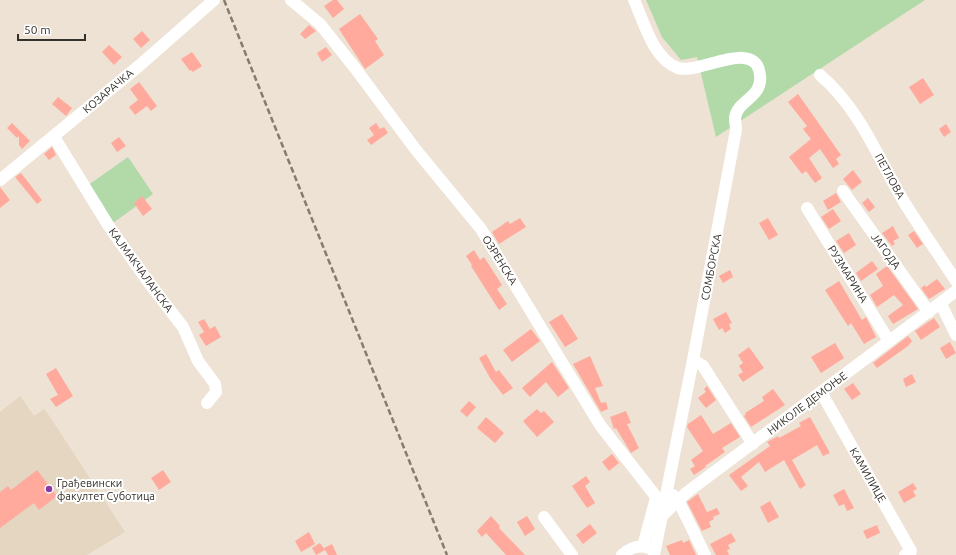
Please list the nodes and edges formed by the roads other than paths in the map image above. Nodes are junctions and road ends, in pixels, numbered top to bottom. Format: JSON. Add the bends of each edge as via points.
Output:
{"nodes":[{"id":1,"x":214,"y":0,"type":"edge"},
{"id":2,"x":291,"y":0,"type":"edge"},
{"id":3,"x":634,"y":0,"type":"edge"},
{"id":4,"x":820,"y":75,"type":"dead end"},
{"id":5,"x":54,"y":136,"type":"junction"},
{"id":6,"x":0,"y":180,"type":"edge"},
{"id":7,"x":843,"y":191,"type":"dead end"},
{"id":8,"x":807,"y":208,"type":"dead end"},
{"id":9,"x":956,"y":281,"type":"edge"},
{"id":10,"x":956,"y":291,"type":"edge"},
{"id":11,"x":941,"y":304,"type":"junction"},
{"id":12,"x":929,"y":312,"type":"junction"},
{"id":13,"x":956,"y":335,"type":"edge"},
{"id":14,"x":889,"y":341,"type":"junction"},
{"id":15,"x":693,"y":360,"type":"junction"},
{"id":16,"x":821,"y":392,"type":"junction"},
{"id":17,"x":207,"y":403,"type":"dead end"},
{"id":18,"x":753,"y":444,"type":"junction"},
{"id":19,"x":667,"y":489,"type":"junction"},
{"id":20,"x":678,"y":500,"type":"junction"},
{"id":21,"x":661,"y":516,"type":"junction"},
{"id":22,"x":544,"y":517,"type":"dead end"},
{"id":23,"x":643,"y":546,"type":"junction"},
{"id":24,"x":655,"y":552,"type":"edge"},
{"id":25,"x":572,"y":555,"type":"edge"},
{"id":26,"x":622,"y":555,"type":"edge"},
{"id":27,"x":705,"y":555,"type":"edge"},
{"id":28,"x":906,"y":555,"type":"edge"}],
"edges":[{"from":1,"to":5,"type":"street","name":"КОЗАРАЧКА"},
{"from":2,"to":23,"type":"street","name":"ОЗРЕНСКА","via":[[320,24],[416,150],[481,229],[600,424],[654,494],[656,498]]},
{"from":3,"to":15,"type":"street","name":"СОМБОРСКА","via":[[654,45],[662,56],[680,69],[746,58],[758,67],[760,77],[756,92],[741,106],[735,118],[736,130]]},
{"from":4,"to":9,"type":"street","name":"ПЕТЛОВА","via":[[837,90],[862,125],[904,202]]},
{"from":5,"to":6,"type":"street","name":"КОЗАРАЧКА"},
{"from":5,"to":17,"type":"street","name":"КАЈМАКЧАЛАНСКА","via":[[110,228],[183,327],[198,361],[215,384],[216,392]]},
{"from":7,"to":12,"type":"street","name":"ЈАГОДА"},
{"from":8,"to":14,"type":"street","name":"РУЗМАРИНА"},
{"from":10,"to":11,"type":"street","name":"НИКОЛЕ ДЕМОЊЕ"},
{"from":11,"to":12,"type":"street","name":"НИКОЛЕ ДЕМОЊЕ"},
{"from":11,"to":13,"type":"street"},
{"from":12,"to":14,"type":"street","name":"НИКОЛЕ ДЕМОЊЕ"},
{"from":14,"to":16,"type":"street","name":"НИКОЛЕ ДЕМОЊЕ"},
{"from":15,"to":18,"type":"street","via":[[703,366]]},
{"from":15,"to":19,"type":"street","name":"СОМБОРСКА"},
{"from":16,"to":18,"type":"street","name":"НИКОЛЕ ДЕМОЊЕ"},
{"from":16,"to":28,"type":"street","name":"КАМИЛИЦЕ","via":[[911,551]]},
{"from":18,"to":20,"type":"street","name":"НИКОЛЕ ДЕМОЊЕ"},
{"from":19,"to":20,"type":"street"},
{"from":19,"to":21,"type":"street","name":"СОМБОРСКА"},
{"from":20,"to":21,"type":"street","name":"НИКОЛЕ ДЕМОЊЕ"},
{"from":20,"to":27,"type":"street"},
{"from":21,"to":24,"type":"street","name":"СОМБОРСКА"},
{"from":22,"to":25,"type":"street"},
{"from":23,"to":24,"type":"street"},
{"from":23,"to":26,"type":"street","via":[[630,548]]}]}
